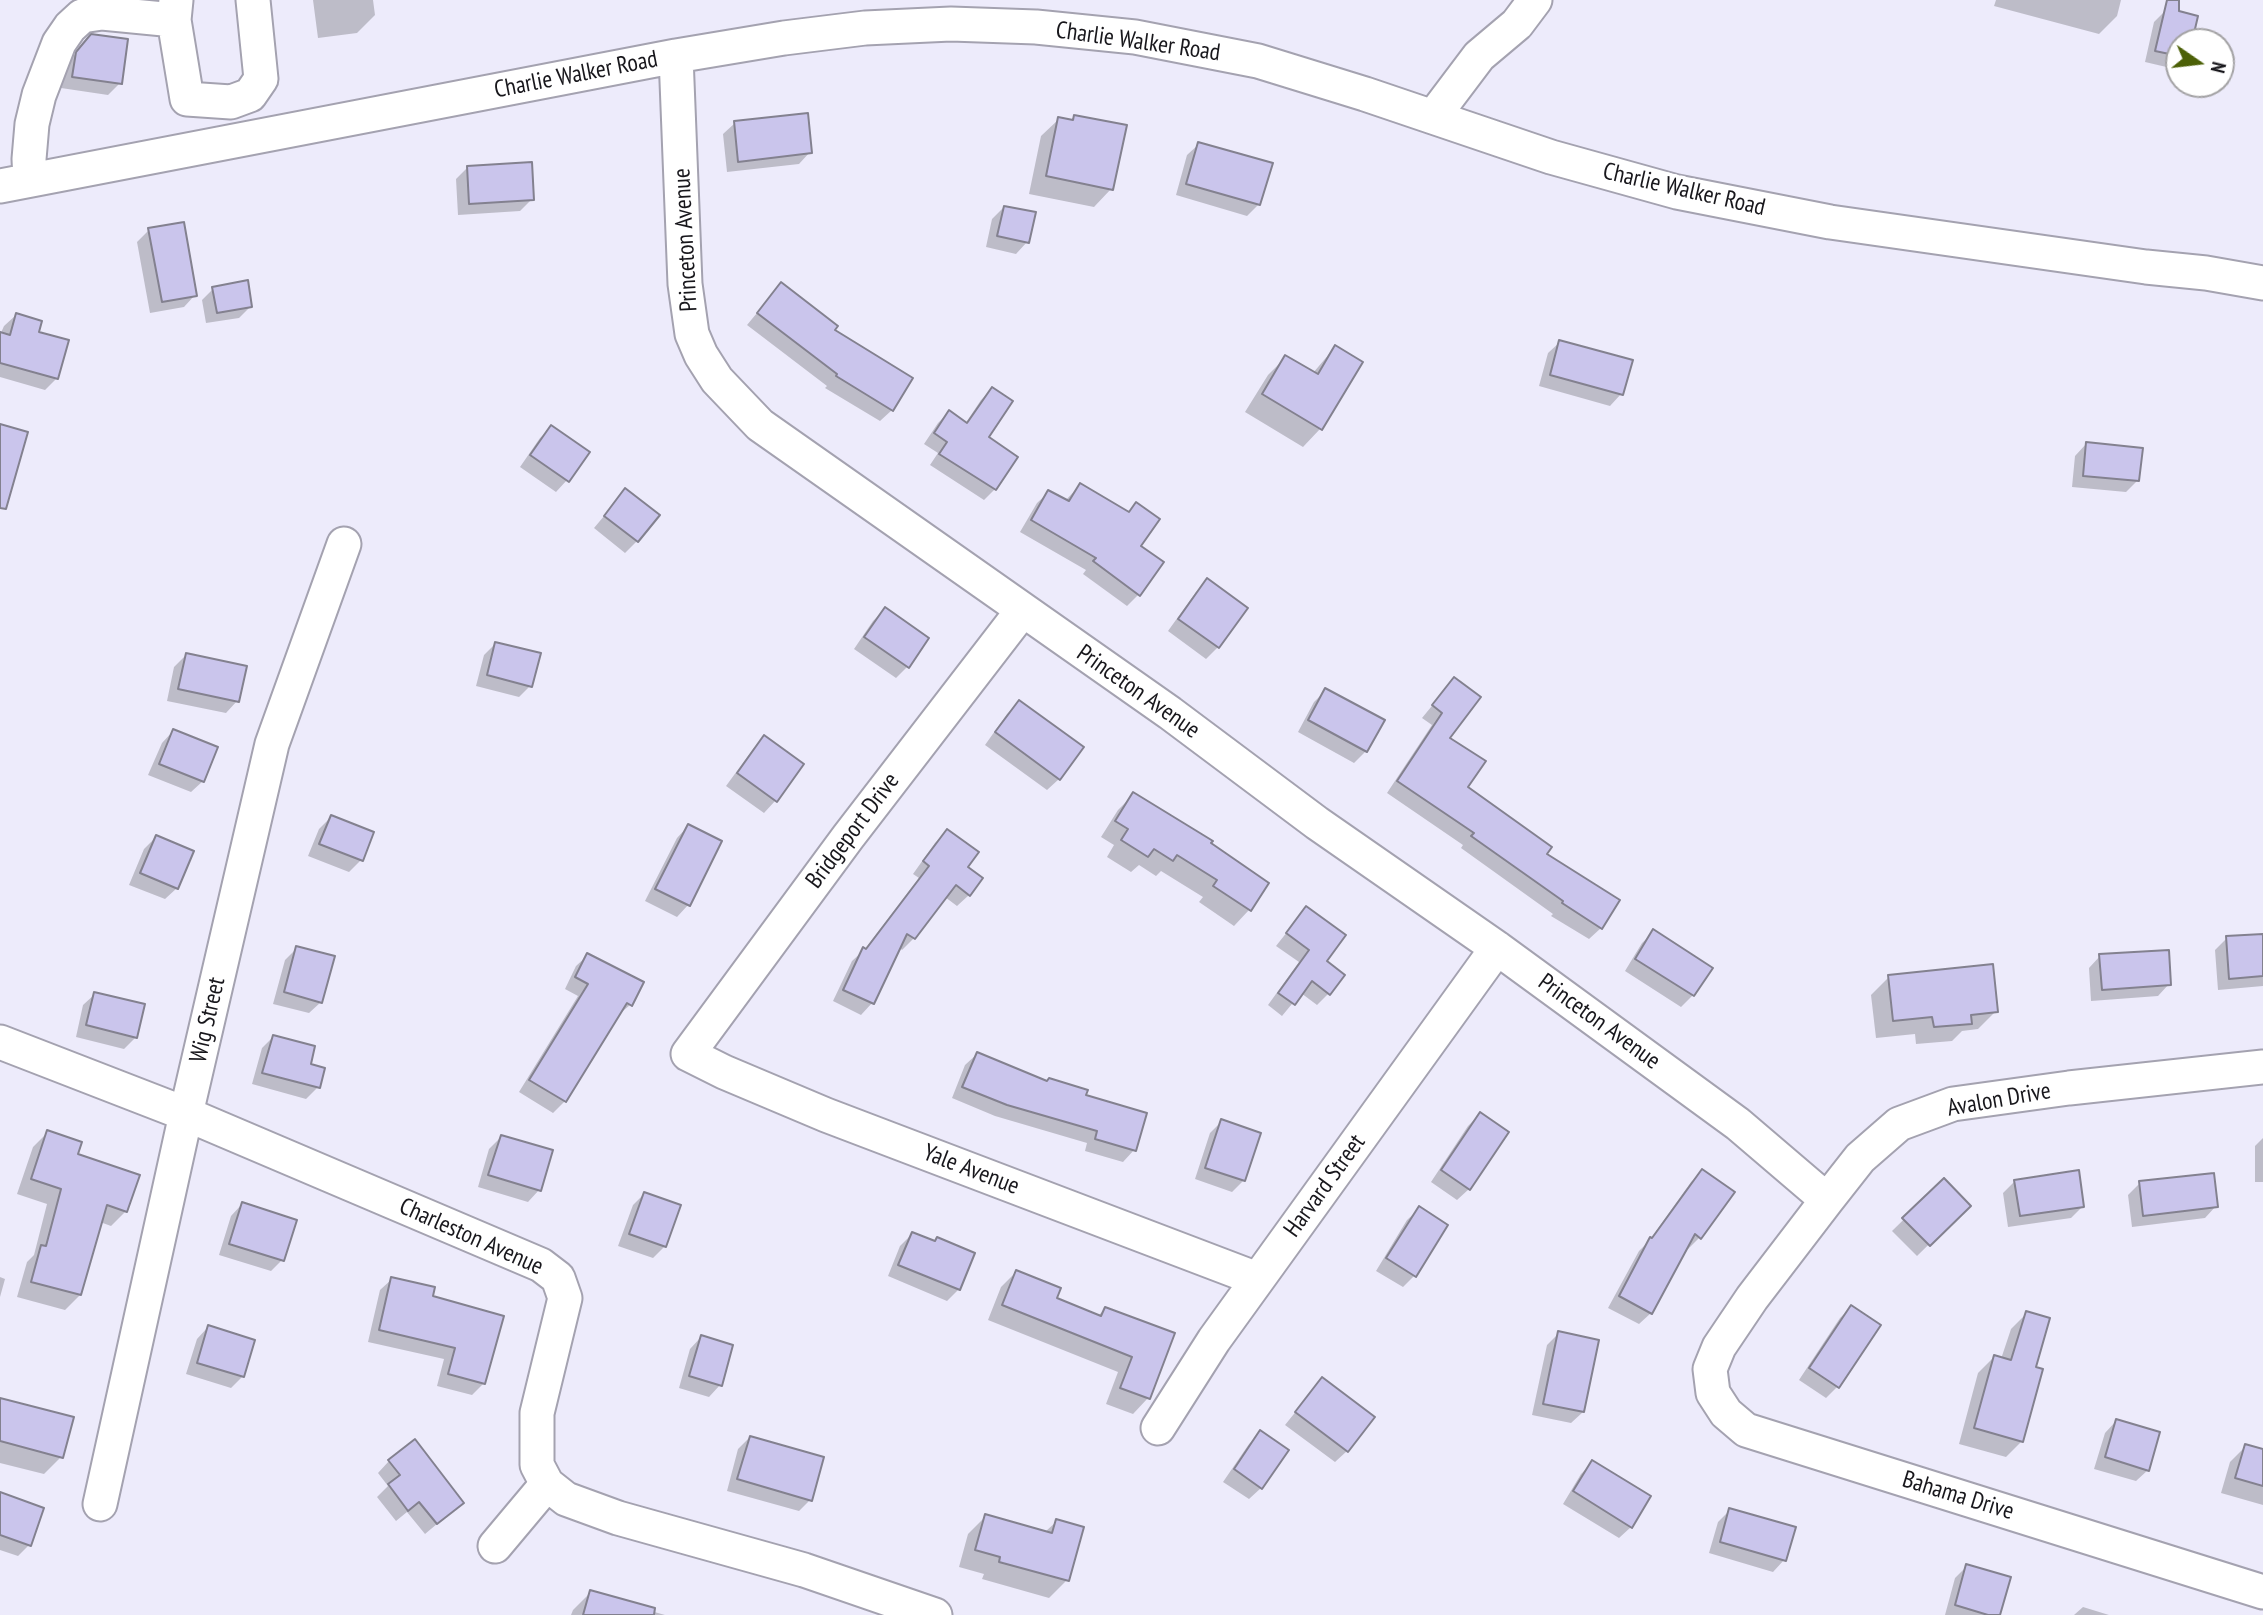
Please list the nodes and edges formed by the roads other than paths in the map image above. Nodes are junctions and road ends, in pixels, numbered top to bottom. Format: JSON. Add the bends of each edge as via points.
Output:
{"nodes":[{"id":1,"x":253,"y":0,"type":"edge"},
{"id":2,"x":1535,"y":0,"type":"edge"},
{"id":3,"x":175,"y":10,"type":"edge"},
{"id":4,"x":676,"y":56,"type":"junction"},
{"id":5,"x":231,"y":102,"type":"junction"},
{"id":6,"x":1433,"y":117,"type":"junction"},
{"id":7,"x":236,"y":140,"type":"junction"},
{"id":8,"x":15,"y":183,"type":"edge"},
{"id":9,"x":2263,"y":283,"type":"edge"},
{"id":10,"x":344,"y":544,"type":"dead end"},
{"id":11,"x":1022,"y":611,"type":"junction"},
{"id":12,"x":1497,"y":948,"type":"junction"},
{"id":13,"x":0,"y":1042,"type":"edge"},
{"id":14,"x":688,"y":1054,"type":"joint"},
{"id":15,"x":2263,"y":1067,"type":"edge"},
{"id":16,"x":186,"y":1114,"type":"junction"},
{"id":17,"x":1827,"y":1200,"type":"junction"},
{"id":18,"x":1257,"y":1279,"type":"junction"},
{"id":19,"x":1719,"y":1347,"type":"joint"},
{"id":20,"x":1158,"y":1429,"type":"dead end"},
{"id":21,"x":547,"y":1484,"type":"junction"},
{"id":22,"x":100,"y":1504,"type":"dead end"},
{"id":23,"x":495,"y":1546,"type":"dead end"},
{"id":24,"x":2263,"y":1592,"type":"edge"},
{"id":25,"x":934,"y":1615,"type":"edge"}],
"edges":[{"from":1,"to":5,"type":"street","via":[[261,79],[250,94]]},
{"from":2,"to":6,"type":"street","via":[[1517,24],[1479,56]]},
{"from":3,"to":5,"type":"street","via":[[187,99]]},
{"from":3,"to":8,"type":"street","via":[[82,16],[70,27],[39,94],[29,159]]},
{"from":4,"to":6,"type":"street","name":"Charlie Walker Road","via":[[865,28],[1036,27],[1135,37],[1258,61]]},
{"from":4,"to":7,"type":"street","name":"Charlie Walker Road"},
{"from":4,"to":11,"type":"street","name":"Princeton Avenue","via":[[685,284],[692,334],[701,355],[717,380],[760,425]]},
{"from":5,"to":7,"type":"street"},
{"from":6,"to":9,"type":"street","name":"Charlie Walker Road","via":[[1551,157],[1689,195],[1830,222]]},
{"from":7,"to":8,"type":"street","name":"Charlie Walker Road"},
{"from":10,"to":16,"type":"street","name":"Wig Street","via":[[272,744]]},
{"from":11,"to":12,"type":"street","name":"Princeton Avenue"},
{"from":11,"to":14,"type":"street","name":"Bridgeport Drive"},
{"from":12,"to":17,"type":"street","name":"Princeton Avenue","via":[[1738,1124]]},
{"from":12,"to":18,"type":"street","name":"Harvard Street"},
{"from":13,"to":16,"type":"street","name":"Charleston Avenue"},
{"from":14,"to":18,"type":"street","name":"Yale Avenue","via":[[826,1115]]},
{"from":15,"to":17,"type":"street","name":"Avalon Drive","via":[[1953,1104],[1899,1124],[1860,1158]]},
{"from":16,"to":21,"type":"street","name":"Charleston Avenue","via":[[541,1265],[558,1278],[565,1298],[537,1413],[537,1465]]},
{"from":16,"to":22,"type":"street","name":"Wig Street"},
{"from":17,"to":19,"type":"street","name":"Avalon Drive"},
{"from":18,"to":20,"type":"street","name":"Harvard Street"},
{"from":19,"to":24,"type":"street","name":"Bahama Drive","via":[[1710,1369],[1713,1394],[1746,1430]]},
{"from":21,"to":23,"type":"street"},
{"from":21,"to":25,"type":"street","via":[[566,1499],[618,1518],[804,1570]]}]}
